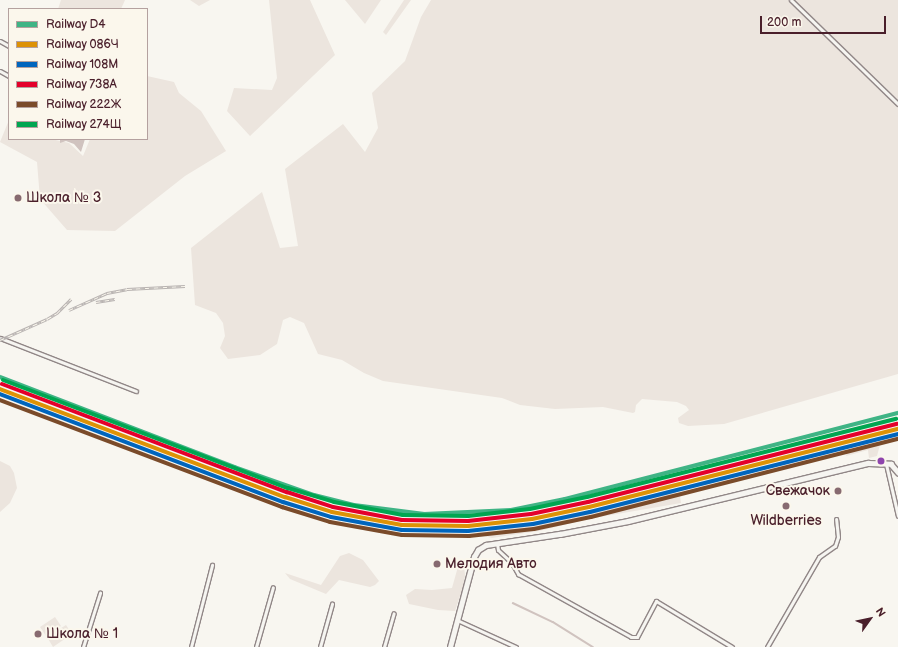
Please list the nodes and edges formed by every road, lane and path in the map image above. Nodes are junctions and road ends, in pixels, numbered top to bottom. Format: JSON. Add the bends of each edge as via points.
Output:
{"nodes":[{"id":1,"x":792,"y":0,"type":"edge"},
{"id":2,"x":898,"y":104,"type":"edge"},
{"id":3,"x":0,"y":338,"type":"edge"},
{"id":4,"x":136,"y":392,"type":"dead end"},
{"id":5,"x":886,"y":464,"type":"junction"},
{"id":6,"x":898,"y":472,"type":"edge"},
{"id":7,"x":898,"y":516,"type":"edge"},
{"id":8,"x":836,"y":519,"type":"dead end"},
{"id":9,"x":497,"y":543,"type":"junction"},
{"id":10,"x":212,"y":565,"type":"dead end"},
{"id":11,"x":273,"y":587,"type":"dead end"},
{"id":12,"x":100,"y":592,"type":"dead end"},
{"id":13,"x":332,"y":604,"type":"dead end"},
{"id":14,"x":394,"y":613,"type":"dead end"},
{"id":15,"x":457,"y":620,"type":"junction"},
{"id":16,"x":83,"y":647,"type":"edge"},
{"id":17,"x":191,"y":647,"type":"edge"},
{"id":18,"x":256,"y":647,"type":"edge"},
{"id":19,"x":320,"y":647,"type":"edge"},
{"id":20,"x":384,"y":647,"type":"edge"},
{"id":21,"x":450,"y":647,"type":"edge"},
{"id":22,"x":516,"y":647,"type":"edge"},
{"id":23,"x":732,"y":647,"type":"edge"},
{"id":24,"x":767,"y":647,"type":"edge"}],
"edges":[{"from":1,"to":2,"type":"street"},
{"from":3,"to":4,"type":"street"},
{"from":5,"to":6,"type":"main road","via":[[891,464]]},
{"from":5,"to":7,"type":"street"},
{"from":5,"to":9,"type":"main road","via":[[868,463],[635,519]]},
{"from":8,"to":24,"type":"street","via":[[838,537],[835,546],[819,557]]},
{"from":9,"to":15,"type":"main road","via":[[486,545],[476,553]]},
{"from":9,"to":23,"type":"street","via":[[498,550],[512,563],[518,574],[631,637],[637,637],[656,602]]},
{"from":10,"to":17,"type":"street"},
{"from":11,"to":18,"type":"street"},
{"from":12,"to":16,"type":"street"},
{"from":13,"to":19,"type":"street"},
{"from":14,"to":20,"type":"street"},
{"from":15,"to":21,"type":"main road"},
{"from":15,"to":22,"type":"street"}]}
